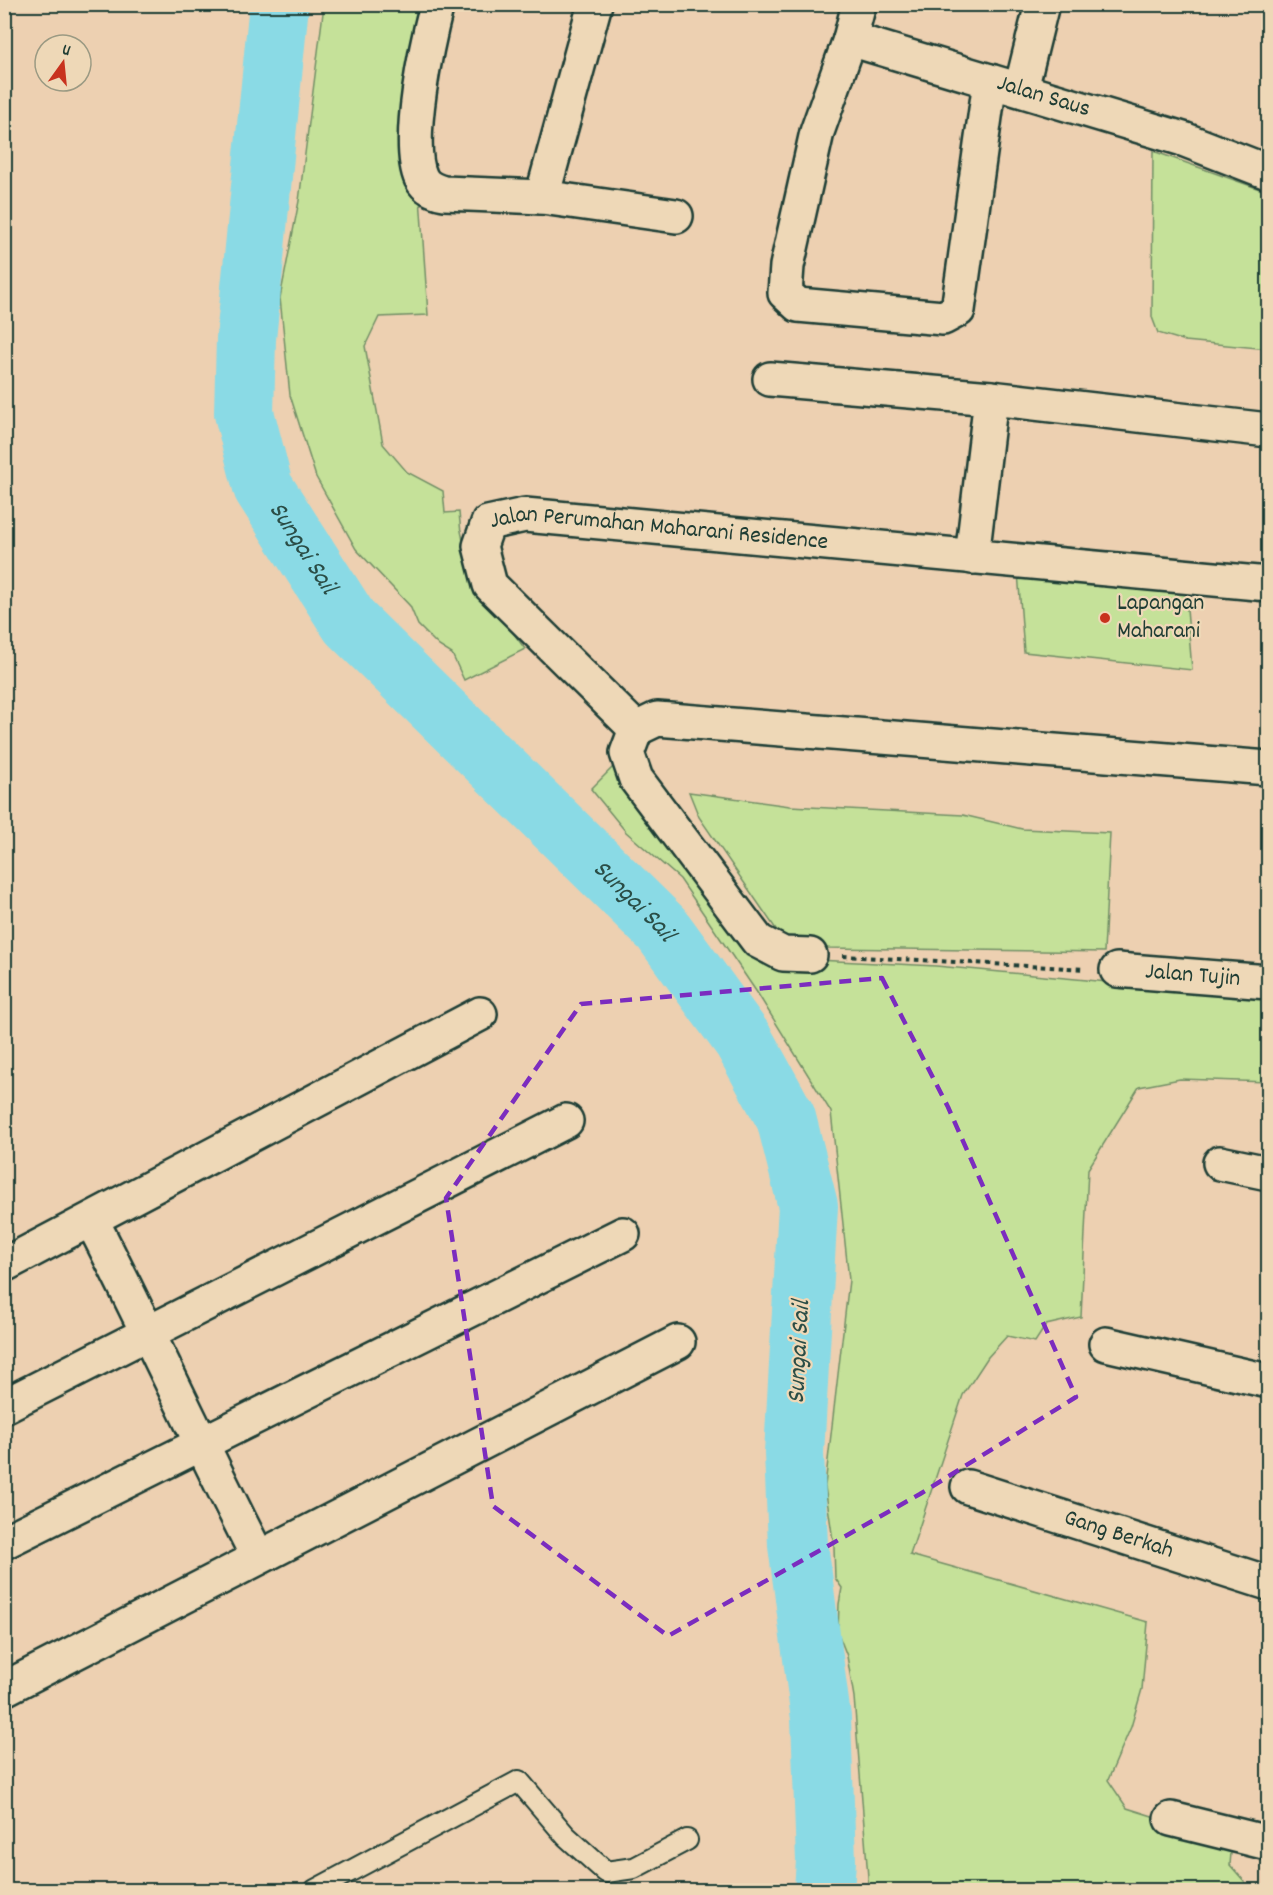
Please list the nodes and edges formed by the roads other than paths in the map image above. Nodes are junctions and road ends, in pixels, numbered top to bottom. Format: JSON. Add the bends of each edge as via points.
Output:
{"nodes":[{"id":1,"x":437,"y":4,"type":"edge"},
{"id":2,"x":594,"y":4,"type":"edge"},
{"id":3,"x":859,"y":4,"type":"edge"},
{"id":4,"x":1042,"y":4,"type":"edge"},
{"id":5,"x":850,"y":39,"type":"junction"},
{"id":6,"x":1006,"y":85,"type":"junction"},
{"id":7,"x":1269,"y":172,"type":"edge"},
{"id":8,"x":542,"y":197,"type":"junction"},
{"id":9,"x":676,"y":216,"type":"dead end"},
{"id":10,"x":770,"y":379,"type":"dead end"},
{"id":11,"x":991,"y":398,"type":"junction"},
{"id":12,"x":1269,"y":430,"type":"edge"},
{"id":13,"x":972,"y":557,"type":"junction"},
{"id":14,"x":1269,"y":584,"type":"edge"},
{"id":15,"x":636,"y":729,"type":"junction"},
{"id":16,"x":1269,"y":768,"type":"edge"},
{"id":17,"x":810,"y":955,"type":"road end"},
{"id":18,"x":1117,"y":970,"type":"road end"},
{"id":19,"x":1269,"y":982,"type":"edge"},
{"id":20,"x":480,"y":1014,"type":"dead end"},
{"id":21,"x":566,"y":1121,"type":"dead end"},
{"id":22,"x":1220,"y":1163,"type":"dead end"},
{"id":23,"x":1269,"y":1173,"type":"edge"},
{"id":24,"x":92,"y":1221,"type":"junction"},
{"id":25,"x":623,"y":1234,"type":"dead end"},
{"id":26,"x":4,"y":1265,"type":"edge"},
{"id":27,"x":149,"y":1332,"type":"junction"},
{"id":28,"x":678,"y":1342,"type":"dead end"},
{"id":29,"x":1106,"y":1344,"type":"dead end"},
{"id":30,"x":1269,"y":1381,"type":"edge"},
{"id":31,"x":4,"y":1406,"type":"edge"},
{"id":32,"x":201,"y":1446,"type":"junction"},
{"id":33,"x":968,"y":1487,"type":"dead end"},
{"id":34,"x":4,"y":1542,"type":"edge"},
{"id":35,"x":258,"y":1557,"type":"junction"},
{"id":36,"x":1269,"y":1583,"type":"edge"},
{"id":37,"x":4,"y":1689,"type":"edge"},
{"id":38,"x":1171,"y":1819,"type":"dead end"},
{"id":39,"x":687,"y":1840,"type":"dead end"},
{"id":40,"x":1269,"y":1844,"type":"edge"},
{"id":41,"x":315,"y":1890,"type":"edge"}],
"edges":[{"from":1,"to":8,"type":"street","via":[[417,114],[417,156],[422,180],[433,190],[444,193]]},
{"from":2,"to":8,"type":"street"},
{"from":3,"to":5,"type":"street"},
{"from":4,"to":6,"type":"street"},
{"from":5,"to":6,"type":"street","name":"Jalan Saus"},
{"from":5,"to":6,"type":"street","via":[[817,132],[787,266],[785,293],[798,305],[944,318],[958,310]]},
{"from":6,"to":7,"type":"street","name":"Jalan Saus","via":[[1183,139]]},
{"from":8,"to":9,"type":"street"},
{"from":10,"to":11,"type":"street"},
{"from":11,"to":12,"type":"street"},
{"from":11,"to":13,"type":"street"},
{"from":13,"to":14,"type":"street","name":"Jalan Perumahan Maharani Residence"},
{"from":13,"to":15,"type":"street","name":"Jalan Perumahan Maharani Residence","via":[[525,515],[488,523],[480,546],[490,585]]},
{"from":15,"to":16,"type":"street","via":[[657,719]]},
{"from":15,"to":17,"type":"street","via":[[627,753],[636,778],[758,941],[783,954]]},
{"from":18,"to":19,"type":"street","name":"Jalan Tujin"},
{"from":20,"to":24,"type":"street"},
{"from":21,"to":27,"type":"street"},
{"from":22,"to":23,"type":"street"},
{"from":24,"to":26,"type":"street"},
{"from":24,"to":27,"type":"street"},
{"from":25,"to":32,"type":"street"},
{"from":27,"to":31,"type":"street"},
{"from":27,"to":32,"type":"street"},
{"from":28,"to":35,"type":"street"},
{"from":29,"to":30,"type":"street"},
{"from":32,"to":34,"type":"street"},
{"from":32,"to":35,"type":"street"},
{"from":33,"to":36,"type":"street","name":"Gang Berkah"},
{"from":35,"to":37,"type":"street"},
{"from":38,"to":40,"type":"street"},
{"from":39,"to":41,"type":"lane","via":[[634,1868],[606,1872],[566,1836],[519,1781]]}]}
